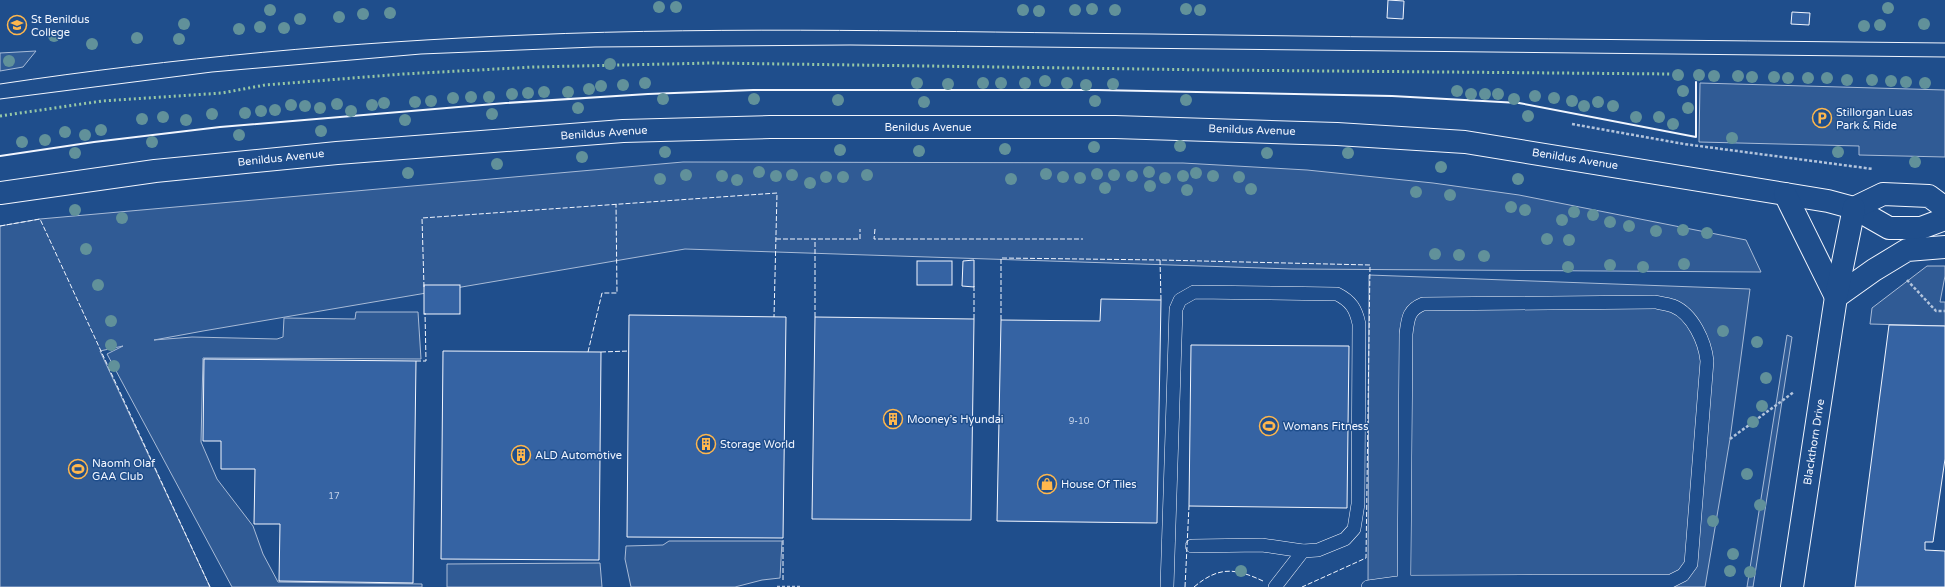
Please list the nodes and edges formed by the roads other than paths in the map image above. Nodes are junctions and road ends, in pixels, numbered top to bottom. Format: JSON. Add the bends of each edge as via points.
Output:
{"nodes":[{"id":1,"x":0,"y":193,"type":"edge"},
{"id":2,"x":1785,"y":194,"type":"junction"},
{"id":3,"x":1854,"y":208,"type":"junction"},
{"id":4,"x":1945,"y":208,"type":"edge"},
{"id":5,"x":1945,"y":219,"type":"edge"},
{"id":6,"x":1945,"y":246,"type":"edge"},
{"id":7,"x":1836,"y":297,"type":"junction"},
{"id":8,"x":1192,"y":546,"type":"dead end"},
{"id":9,"x":1303,"y":551,"type":"junction"},
{"id":10,"x":1404,"y":582,"type":"junction"},
{"id":11,"x":1167,"y":587,"type":"edge"},
{"id":12,"x":1275,"y":587,"type":"edge"},
{"id":13,"x":1368,"y":587,"type":"edge"},
{"id":14,"x":1792,"y":587,"type":"edge"}],
"edges":[{"from":1,"to":2,"type":"street","name":"Benildus Avenue","via":[[155,171],[337,152],[623,131],[748,127],[1115,127],[1300,132],[1465,142]]},
{"from":2,"to":3,"type":"street","name":"Benildus Avenue"},
{"from":2,"to":7,"type":"street"},
{"from":3,"to":4,"type":"street","via":[[1883,194],[1929,196]]},
{"from":3,"to":5,"type":"street","via":[[1889,228],[1921,228]]},
{"from":3,"to":7,"type":"street","name":"Blackthorn Drive"},
{"from":6,"to":7,"type":"street","via":[[1907,250]]},
{"from":7,"to":14,"type":"street","name":"Blackthorn Drive"},
{"from":8,"to":9,"type":"lane","via":[[1262,545]]},
{"from":9,"to":11,"type":"lane","via":[[1318,550],[1344,539],[1354,529],[1358,504],[1359,324],[1356,310],[1346,299],[1336,294],[1194,292],[1185,296],[1176,308]]},
{"from":9,"to":12,"type":"lane"},
{"from":10,"to":10,"type":"lane","via":[[1406,334],[1408,316],[1415,307],[1423,304],[1654,302],[1674,306],[1688,316],[1706,349],[1708,361],[1691,564],[1683,575],[1671,581]]},
{"from":10,"to":13,"type":"lane"}]}
